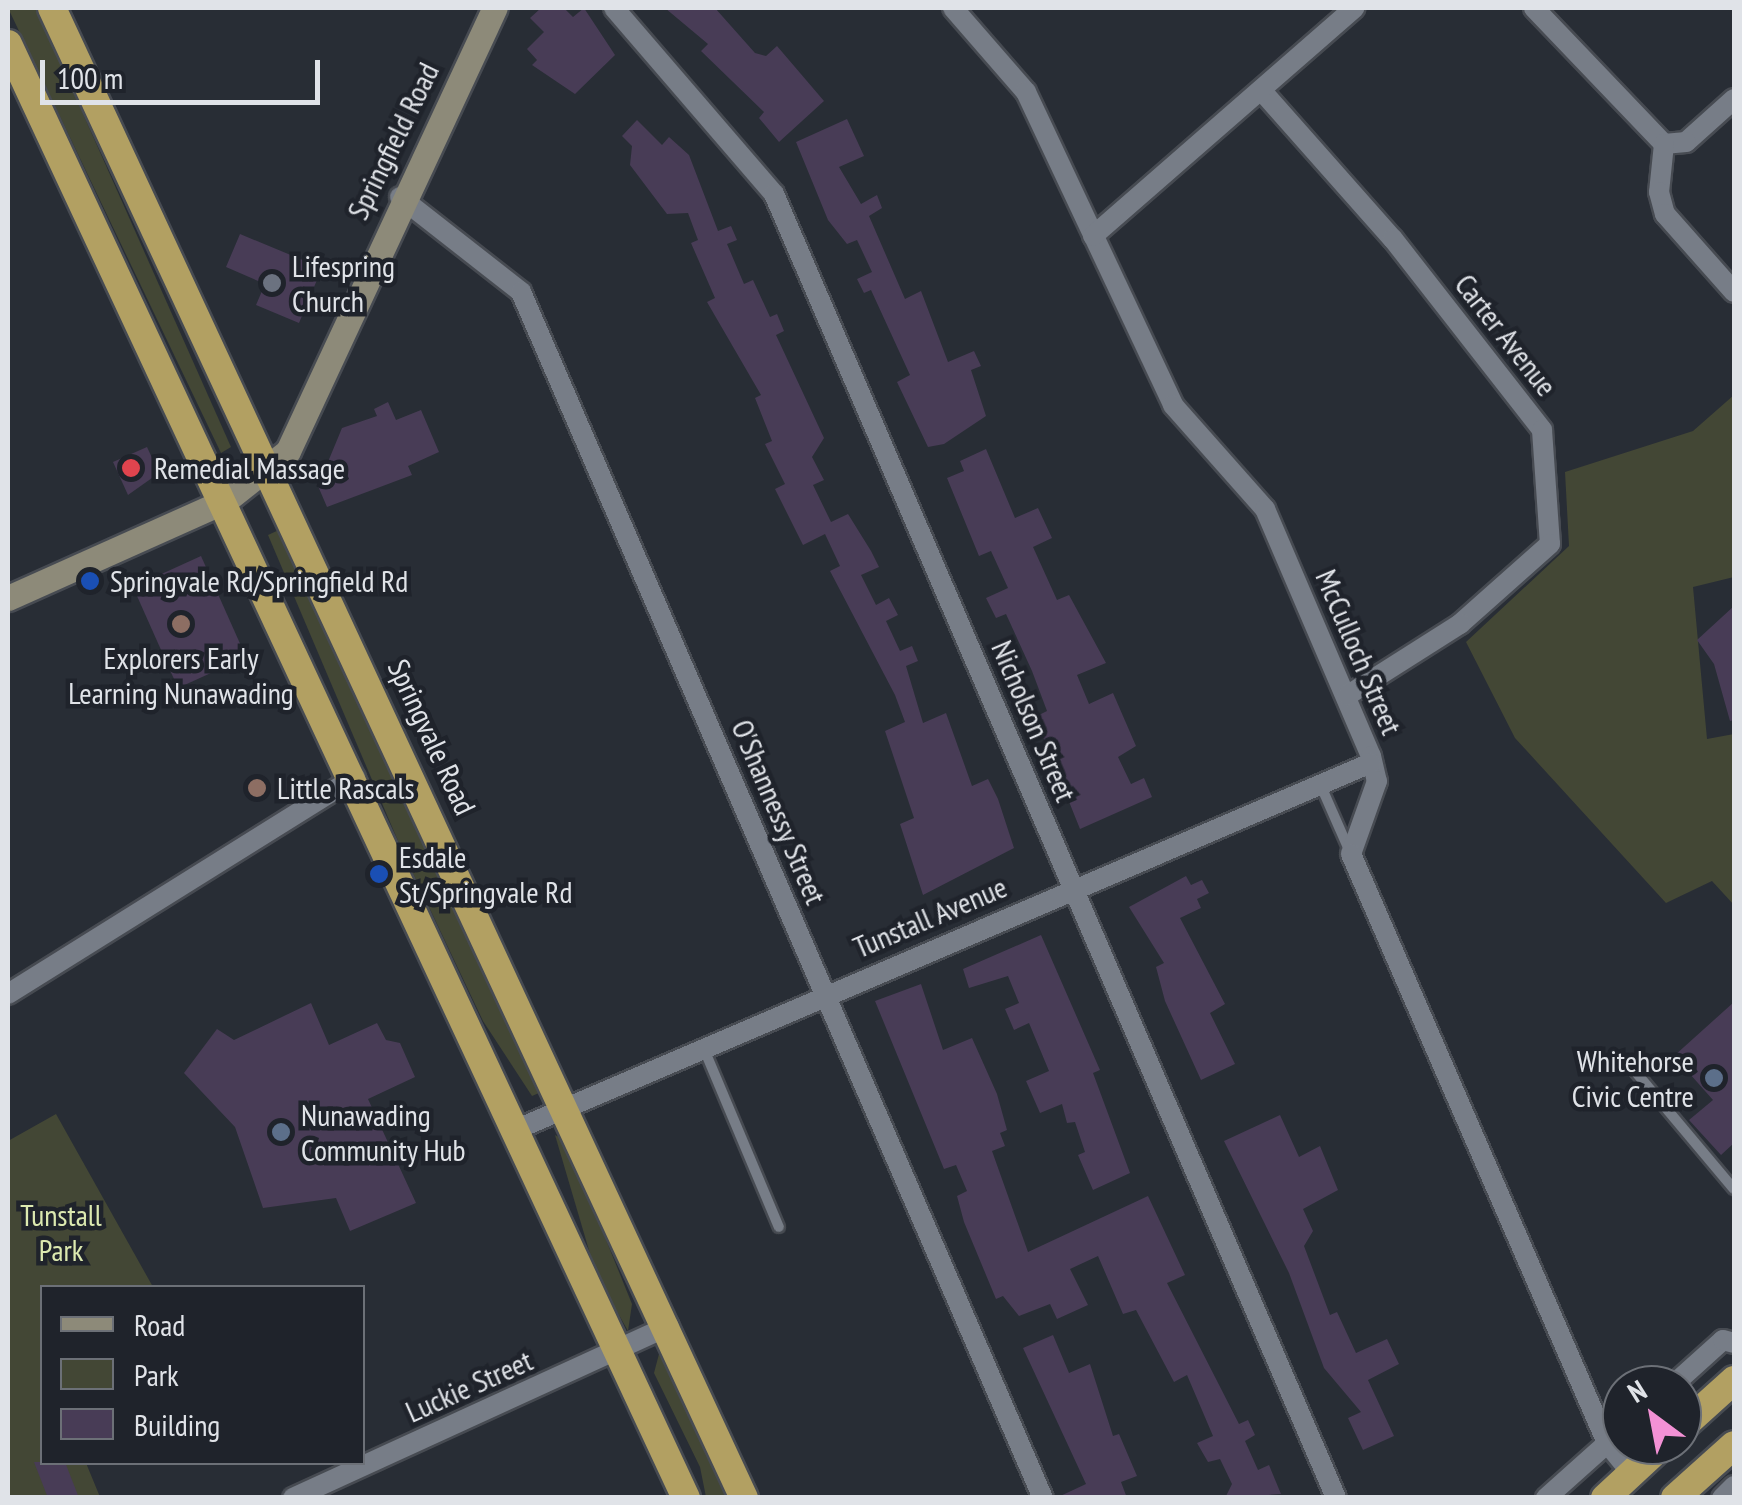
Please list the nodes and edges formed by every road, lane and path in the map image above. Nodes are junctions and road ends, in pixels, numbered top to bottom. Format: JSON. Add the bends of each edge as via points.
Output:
{"nodes":[{"id":1,"x":52,"y":8,"type":"edge"},
{"id":2,"x":495,"y":8,"type":"edge"},
{"id":3,"x":614,"y":8,"type":"edge"},
{"id":4,"x":953,"y":8,"type":"edge"},
{"id":5,"x":1354,"y":8,"type":"edge"},
{"id":6,"x":1534,"y":8,"type":"edge"},
{"id":7,"x":8,"y":49,"type":"edge"},
{"id":8,"x":1260,"y":90,"type":"junction"},
{"id":9,"x":1734,"y":100,"type":"edge"},
{"id":10,"x":1664,"y":144,"type":"junction"},
{"id":11,"x":400,"y":197,"type":"junction"},
{"id":12,"x":1093,"y":236,"type":"junction"},
{"id":13,"x":1734,"y":292,"type":"edge"},
{"id":14,"x":271,"y":470,"type":"junction"},
{"id":15,"x":225,"y":501,"type":"junction"},
{"id":16,"x":10,"y":591,"type":"edge"},
{"id":17,"x":1348,"y":694,"type":"junction"},
{"id":18,"x":1371,"y":763,"type":"junction"},
{"id":19,"x":354,"y":776,"type":"junction"},
{"id":20,"x":1320,"y":784,"type":"junction"},
{"id":21,"x":1351,"y":854,"type":"junction"},
{"id":22,"x":1072,"y":888,"type":"junction"},
{"id":23,"x":8,"y":994,"type":"edge"},
{"id":24,"x":825,"y":994,"type":"junction"},
{"id":25,"x":703,"y":1048,"type":"junction"},
{"id":26,"x":1628,"y":1064,"type":"dead end"},
{"id":27,"x":568,"y":1106,"type":"junction"},
{"id":28,"x":515,"y":1130,"type":"junction"},
{"id":29,"x":1734,"y":1188,"type":"edge"},
{"id":30,"x":779,"y":1227,"type":"dead end"},
{"id":31,"x":668,"y":1326,"type":"junction"},
{"id":32,"x":1731,"y":1338,"type":"edge"},
{"id":33,"x":616,"y":1351,"type":"junction"},
{"id":34,"x":1698,"y":1365,"type":"edge"},
{"id":35,"x":1734,"y":1380,"type":"edge"},
{"id":36,"x":1602,"y":1407,"type":"edge"},
{"id":37,"x":1702,"y":1408,"type":"edge"},
{"id":38,"x":1734,"y":1445,"type":"edge"},
{"id":39,"x":1602,"y":1448,"type":"edge"},
{"id":40,"x":1628,"y":1465,"type":"edge"},
{"id":41,"x":1640,"y":1465,"type":"edge"},
{"id":42,"x":1631,"y":1473,"type":"junction"},
{"id":43,"x":1734,"y":1486,"type":"edge"},
{"id":44,"x":293,"y":1498,"type":"edge"},
{"id":45,"x":686,"y":1498,"type":"edge"},
{"id":46,"x":744,"y":1498,"type":"edge"},
{"id":47,"x":1043,"y":1498,"type":"edge"},
{"id":48,"x":1336,"y":1498,"type":"edge"},
{"id":49,"x":1546,"y":1498,"type":"edge"},
{"id":50,"x":1605,"y":1498,"type":"edge"},
{"id":51,"x":1675,"y":1498,"type":"edge"},
{"id":52,"x":1722,"y":1498,"type":"edge"}],
"edges":[{"from":1,"to":14,"type":"highway","name":"Springvale Road"},
{"from":2,"to":11,"type":"main road","name":"Springfield Road"},
{"from":3,"to":22,"type":"street","name":"Nicholson Street","via":[[774,194]]},
{"from":4,"to":12,"type":"street","name":"McCulloch Street","via":[[1026,92]]},
{"from":5,"to":8,"type":"street"},
{"from":6,"to":10,"type":"street"},
{"from":7,"to":15,"type":"highway"},
{"from":8,"to":12,"type":"street"},
{"from":8,"to":17,"type":"street","name":"Carter Avenue","via":[[1393,239],[1542,430],[1550,544],[1460,624]]},
{"from":9,"to":10,"type":"street","via":[[1686,142]]},
{"from":10,"to":13,"type":"street","via":[[1665,214]]},
{"from":11,"to":14,"type":"main road","name":"Springfield Road","via":[[317,398]]},
{"from":11,"to":24,"type":"street","name":"O'Shannessy Street","via":[[521,292]]},
{"from":12,"to":17,"type":"street","name":"McCulloch Street","via":[[1173,405],[1265,509]]},
{"from":14,"to":15,"type":"main road","name":"Springfield Road"},
{"from":14,"to":27,"type":"highway","name":"Springvale Road"},
{"from":15,"to":16,"type":"main road","name":"Springfield Road"},
{"from":15,"to":19,"type":"highway"},
{"from":17,"to":18,"type":"street","name":"McCulloch Street"},
{"from":18,"to":20,"type":"street","name":"Tunstall Avenue"},
{"from":18,"to":21,"type":"street","name":"McCulloch Street","via":[[1376,781]]},
{"from":19,"to":23,"type":"street"},
{"from":19,"to":28,"type":"highway"},
{"from":20,"to":21,"type":"lane"},
{"from":20,"to":22,"type":"street","name":"Tunstall Avenue"},
{"from":21,"to":36,"type":"street"},
{"from":22,"to":24,"type":"street","name":"Tunstall Avenue"},
{"from":22,"to":48,"type":"street","name":"Nicholson Street"},
{"from":24,"to":25,"type":"street","name":"Tunstall Avenue"},
{"from":24,"to":47,"type":"street","name":"O'Shannessy Street"},
{"from":25,"to":27,"type":"street","name":"Tunstall Avenue"},
{"from":25,"to":30,"type":"lane"},
{"from":26,"to":29,"type":"lane"},
{"from":27,"to":28,"type":"street","name":"Tunstall Avenue"},
{"from":27,"to":31,"type":"highway","name":"Springvale Road"},
{"from":28,"to":33,"type":"highway"},
{"from":31,"to":33,"type":"street","name":"Luckie Street"},
{"from":31,"to":46,"type":"highway","name":"Springvale Road"},
{"from":32,"to":34,"type":"street"},
{"from":33,"to":44,"type":"street","name":"Luckie Street"},
{"from":33,"to":45,"type":"highway"},
{"from":35,"to":37,"type":"highway"},
{"from":38,"to":51,"type":"highway"},
{"from":39,"to":49,"type":"street"},
{"from":40,"to":42,"type":"street"},
{"from":41,"to":42,"type":"highway"},
{"from":42,"to":50,"type":"highway"},
{"from":43,"to":52,"type":"street"}]}
